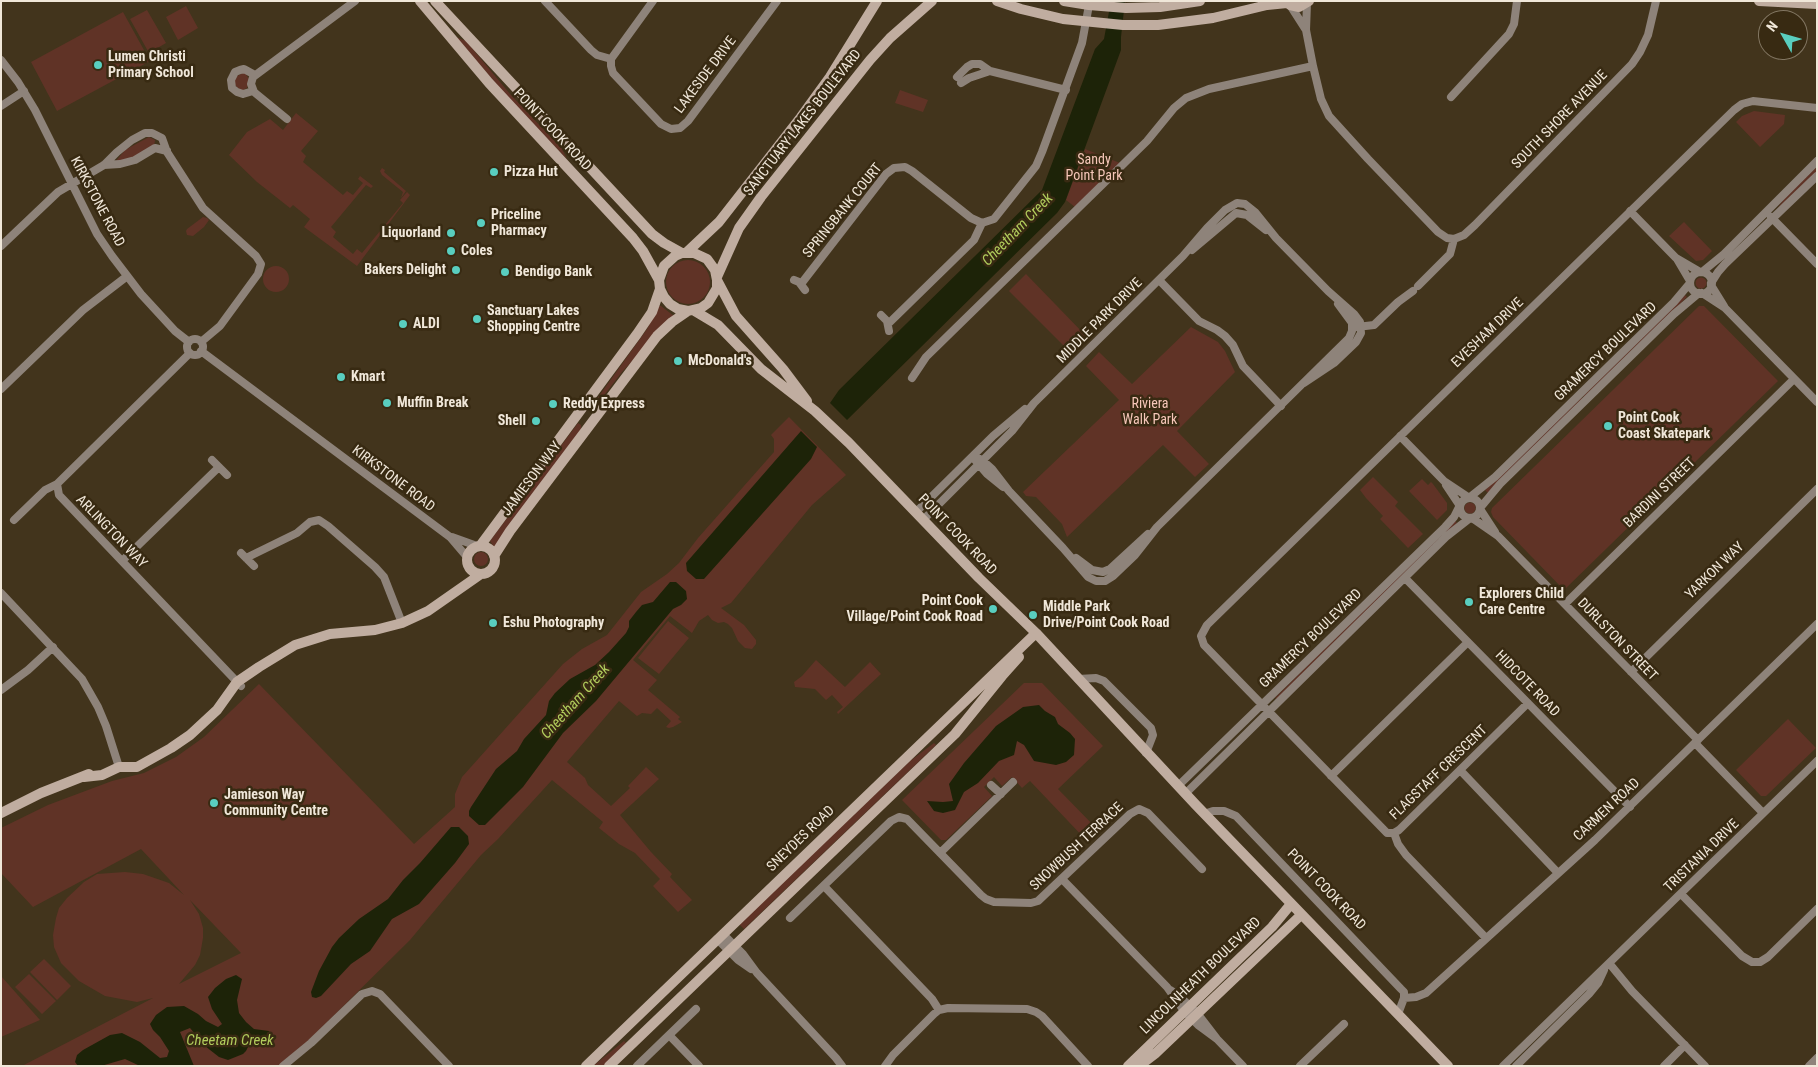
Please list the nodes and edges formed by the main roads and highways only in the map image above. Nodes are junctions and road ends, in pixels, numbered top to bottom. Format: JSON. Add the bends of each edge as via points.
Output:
{"nodes":[{"id":1,"x":420,"y":1,"type":"edge"},
{"id":2,"x":435,"y":1,"type":"edge"},
{"id":3,"x":877,"y":1,"type":"edge"},
{"id":4,"x":932,"y":1,"type":"edge"},
{"id":5,"x":997,"y":1,"type":"edge"},
{"id":6,"x":1064,"y":1,"type":"edge"},
{"id":7,"x":1200,"y":1,"type":"edge"},
{"id":8,"x":1759,"y":1,"type":"edge"},
{"id":9,"x":1308,"y":2,"type":"edge"},
{"id":10,"x":1288,"y":3,"type":"edge"},
{"id":11,"x":1817,"y":4,"type":"edge"},
{"id":12,"x":455,"y":24,"type":"junction"},
{"id":13,"x":446,"y":32,"type":"junction"},
{"id":14,"x":503,"y":74,"type":"junction"},
{"id":15,"x":568,"y":167,"type":"junction"},
{"id":16,"x":684,"y":253,"type":"junction"},
{"id":17,"x":717,"y":279,"type":"junction"},
{"id":18,"x":659,"y":284,"type":"junction"},
{"id":19,"x":691,"y":311,"type":"junction"},
{"id":20,"x":815,"y":411,"type":"junction"},
{"id":21,"x":579,"y":413,"type":"junction"},
{"id":22,"x":594,"y":420,"type":"junction"},
{"id":23,"x":478,"y":546,"type":"junction"},
{"id":24,"x":494,"y":556,"type":"junction"},
{"id":25,"x":468,"y":562,"type":"junction"},
{"id":26,"x":481,"y":574,"type":"junction"},
{"id":27,"x":456,"y":590,"type":"junction"},
{"id":28,"x":1038,"y":635,"type":"junction"},
{"id":29,"x":1,"y":813,"type":"edge"},
{"id":30,"x":1291,"y":904,"type":"junction"},
{"id":31,"x":1301,"y":915,"type":"junction"},
{"id":32,"x":1191,"y":1012,"type":"junction"},
{"id":33,"x":586,"y":1066,"type":"edge"},
{"id":34,"x":609,"y":1066,"type":"edge"},
{"id":35,"x":1128,"y":1066,"type":"edge"},
{"id":36,"x":1139,"y":1066,"type":"edge"},
{"id":37,"x":1448,"y":1066,"type":"edge"}],
"edges":[{"from":1,"to":13,"type":"main road","name":"POINT COOK ROAD"},
{"from":2,"to":12,"type":"main road","name":"POINT COOK ROAD"},
{"from":3,"to":16,"type":"main road","name":"SANCTUARY LAKES BOULEVARD","via":[[801,117],[719,222]]},
{"from":4,"to":17,"type":"main road","name":"SANCTUARY LAKES BOULEVARD","via":[[870,60],[761,197],[739,228]]},
{"from":5,"to":10,"type":"main road","via":[[1042,15],[1086,23],[1123,25],[1158,25],[1213,18]]},
{"from":6,"to":7,"type":"main road","via":[[1126,8]]},
{"from":8,"to":11,"type":"main road"},
{"from":9,"to":10,"type":"main road","via":[[1299,7]]},
{"from":12,"to":13,"type":"main road"},
{"from":12,"to":14,"type":"main road","name":"POINT COOK ROAD"},
{"from":13,"to":15,"type":"main road","name":"POINT COOK ROAD"},
{"from":14,"to":15,"type":"main road","via":[[519,100],[569,154]]},
{"from":14,"to":16,"type":"main road","name":"POINT COOK ROAD","via":[[652,234]]},
{"from":15,"to":18,"type":"main road","name":"POINT COOK ROAD","via":[[633,238]]},
{"from":16,"to":17,"type":"main road","via":[[694,253],[706,259],[715,270]]},
{"from":16,"to":18,"type":"main road","via":[[669,260],[661,272]]},
{"from":17,"to":19,"type":"main road","via":[[717,288],[708,303]]},
{"from":17,"to":20,"type":"main road","name":"POINT COOK ROAD","via":[[736,316]]},
{"from":18,"to":19,"type":"main road","via":[[670,304]]},
{"from":18,"to":21,"type":"main road","name":"JAMIESON WAY","via":[[648,318]]},
{"from":19,"to":20,"type":"main road","name":"POINT COOK ROAD","via":[[718,325],[761,369]]},
{"from":19,"to":22,"type":"main road","name":"JAMIESON WAY","via":[[672,322],[658,336]]},
{"from":20,"to":28,"type":"main road","name":"POINT COOK ROAD"},
{"from":21,"to":22,"type":"main road"},
{"from":21,"to":23,"type":"main road","name":"JAMIESON WAY"},
{"from":22,"to":24,"type":"main road","name":"JAMIESON WAY"},
{"from":23,"to":24,"type":"main road","via":[[489,548]]},
{"from":23,"to":25,"type":"main road","name":"JAMIESON WAY","via":[[470,550]]},
{"from":24,"to":26,"type":"main road","name":"JAMIESON WAY","via":[[492,568]]},
{"from":25,"to":26,"type":"main road","via":[[473,572]]},
{"from":25,"to":27,"type":"main road","name":"JAMIESON WAY","via":[[464,579]]},
{"from":26,"to":27,"type":"main road","name":"JAMIESON WAY"},
{"from":27,"to":29,"type":"main road","name":"JAMIESON WAY","via":[[428,611],[402,623],[318,637],[295,645],[268,662],[252,680],[239,684],[230,701],[181,742],[137,767],[118,764],[102,775],[84,777],[41,793]]},
{"from":28,"to":30,"type":"main road","name":"POINT COOK ROAD"},
{"from":28,"to":33,"type":"main road","name":"SNEYDES ROAD"},
{"from":28,"to":34,"type":"main road","via":[[955,734]]},
{"from":30,"to":31,"type":"main road","name":"POINT COOK ROAD"},
{"from":30,"to":32,"type":"main road","name":"LINCOLNHEATH BOULEVARD"},
{"from":31,"to":32,"type":"main road","name":"LINCOLNHEATH BOULEVARD"},
{"from":31,"to":37,"type":"main road","name":"POINT COOK ROAD"},
{"from":32,"to":35,"type":"main road","name":"LINCOLNHEATH BOULEVARD"},
{"from":32,"to":36,"type":"main road","name":"LINCOLNHEATH BOULEVARD","via":[[1156,1053]]}]}
